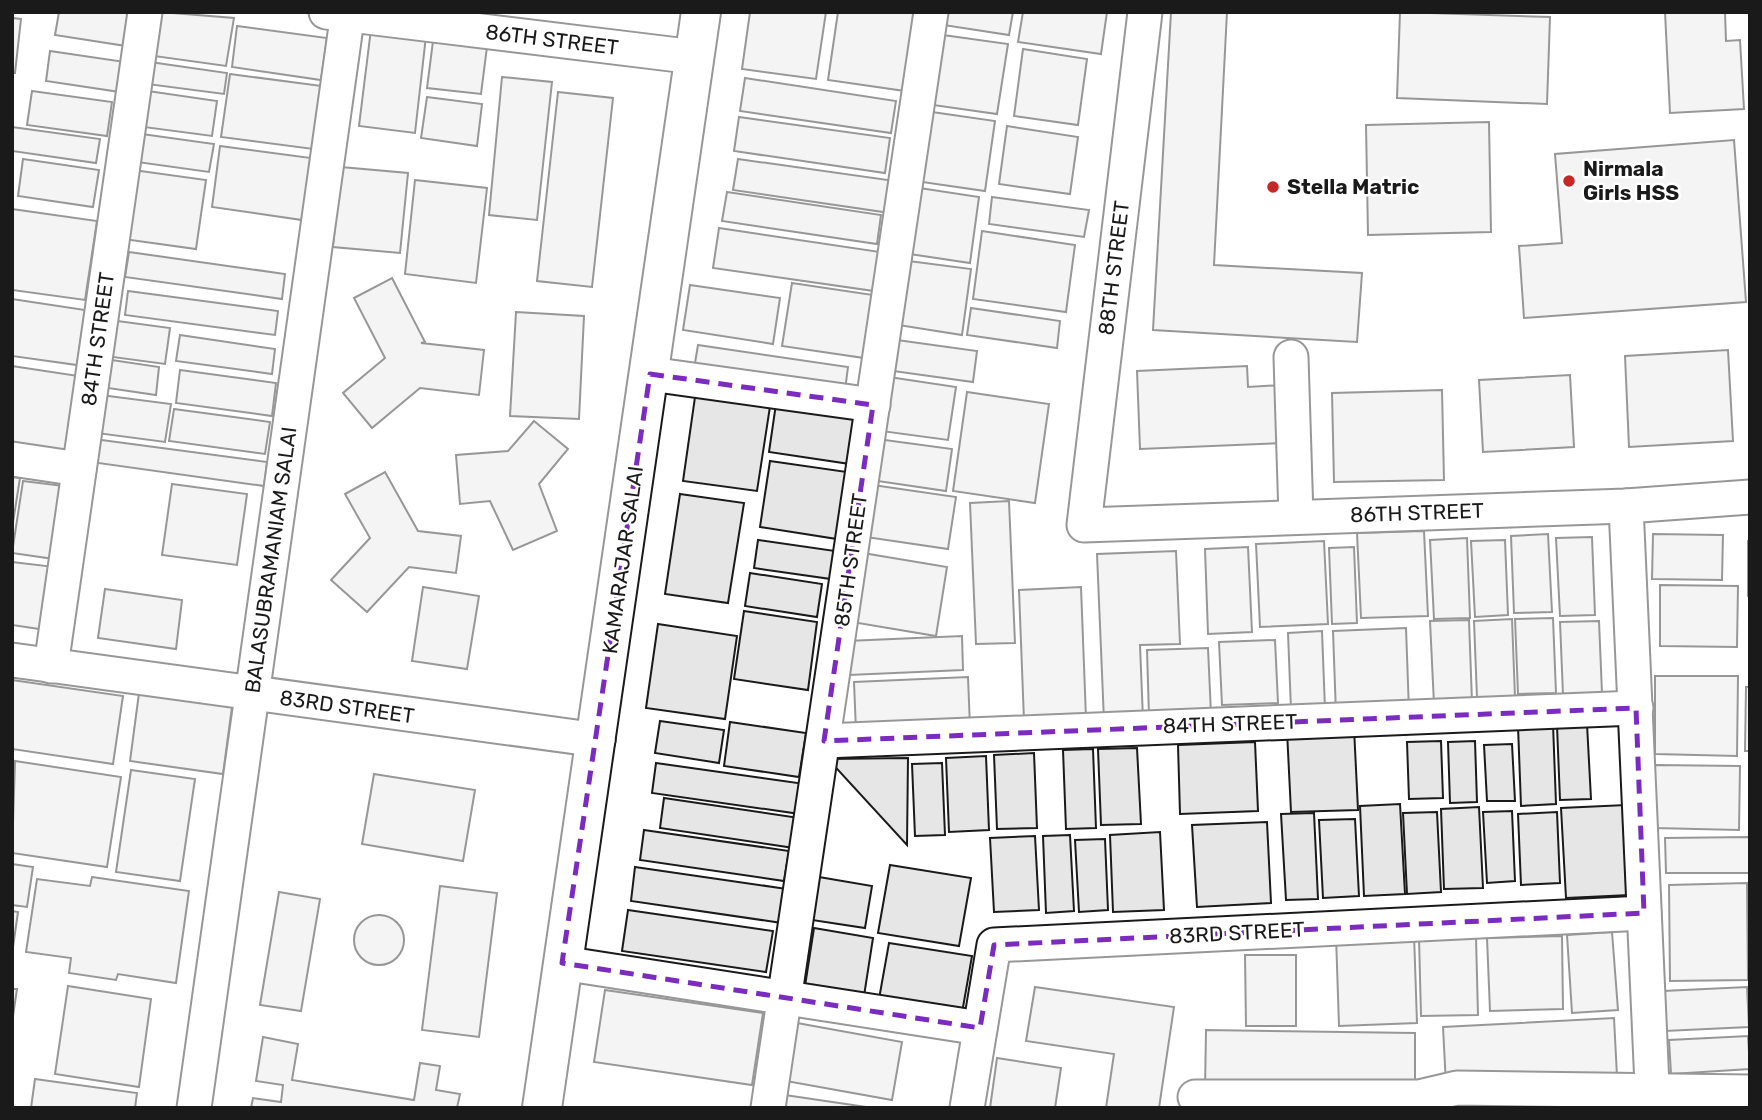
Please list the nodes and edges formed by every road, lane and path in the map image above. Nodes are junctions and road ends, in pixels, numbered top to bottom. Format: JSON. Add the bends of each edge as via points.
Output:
{"nodes":[{"id":1,"x":145,"y":12,"type":"edge"},
{"id":2,"x":701,"y":12,"type":"edge"},
{"id":3,"x":931,"y":12,"type":"edge"},
{"id":4,"x":1145,"y":12,"type":"edge"},
{"id":5,"x":341,"y":13,"type":"edge"},
{"id":6,"x":695,"y":57,"type":"junction"},
{"id":7,"x":1291,"y":357,"type":"dead end"},
{"id":8,"x":650,"y":374,"type":"junction"},
{"id":9,"x":873,"y":405,"type":"junction"},
{"id":10,"x":12,"y":459,"type":"edge"},
{"id":11,"x":79,"y":469,"type":"junction"},
{"id":12,"x":1750,"y":498,"type":"edge"},
{"id":13,"x":1626,"y":506,"type":"junction"},
{"id":14,"x":1296,"y":517,"type":"junction"},
{"id":15,"x":1084,"y":525,"type":"joint"},
{"id":16,"x":12,"y":660,"type":"edge"},
{"id":17,"x":51,"y":666,"type":"junction"},
{"id":18,"x":252,"y":694,"type":"junction"},
{"id":19,"x":1636,"y":708,"type":"junction"},
{"id":20,"x":598,"y":740,"type":"junction"},
{"id":21,"x":824,"y":741,"type":"junction"},
{"id":22,"x":1644,"y":914,"type":"junction"},
{"id":23,"x":562,"y":963,"type":"junction"},
{"id":24,"x":784,"y":999,"type":"junction"},
{"id":25,"x":980,"y":1027,"type":"junction"},
{"id":26,"x":1750,"y":1091,"type":"edge"},
{"id":27,"x":1195,"y":1097,"type":"dead end"},
{"id":28,"x":1652,"y":1099,"type":"edge"},
{"id":29,"x":194,"y":1108,"type":"edge"},
{"id":30,"x":542,"y":1108,"type":"edge"},
{"id":31,"x":768,"y":1108,"type":"edge"},
{"id":32,"x":967,"y":1108,"type":"edge"}],
"edges":[{"from":1,"to":11,"type":"street","name":"84TH STREET"},
{"from":2,"to":6,"type":"street","name":"KAMARAJAR SALAI"},
{"from":3,"to":9,"type":"street","name":"85TH STREET"},
{"from":4,"to":15,"type":"street","name":"88TH STREET"},
{"from":5,"to":6,"type":"street","name":"86TH STREET"},
{"from":5,"to":18,"type":"street","name":"BALASUBRAMANIAM SALAI"},
{"from":6,"to":8,"type":"street","name":"KAMARAJAR SALAI"},
{"from":7,"to":14,"type":"street"},
{"from":8,"to":9,"type":"street"},
{"from":8,"to":20,"type":"street","name":"KAMARAJAR SALAI"},
{"from":9,"to":21,"type":"street","name":"85TH STREET"},
{"from":10,"to":11,"type":"street"},
{"from":11,"to":17,"type":"street","name":"84TH STREET"},
{"from":12,"to":13,"type":"street","name":"86TH STREET"},
{"from":13,"to":14,"type":"street","name":"86TH STREET"},
{"from":13,"to":19,"type":"street"},
{"from":14,"to":15,"type":"street","name":"86TH STREET"},
{"from":16,"to":17,"type":"street","name":"83RD STREET"},
{"from":17,"to":18,"type":"street","name":"83RD STREET"},
{"from":18,"to":20,"type":"street","name":"83RD STREET"},
{"from":18,"to":29,"type":"street","name":"BALASUBRAMANIAM SALAI"},
{"from":19,"to":21,"type":"street","name":"84TH STREET"},
{"from":19,"to":22,"type":"street"},
{"from":20,"to":23,"type":"street","name":"KAMARAJAR SALAI"},
{"from":21,"to":24,"type":"street","name":"85TH STREET"},
{"from":22,"to":25,"type":"street","name":"83RD STREET","via":[[994,945]]},
{"from":22,"to":28,"type":"street"},
{"from":23,"to":24,"type":"street"},
{"from":23,"to":30,"type":"street","name":"KAMARAJAR SALAI"},
{"from":24,"to":25,"type":"street"},
{"from":24,"to":31,"type":"street","name":"85TH STREET"},
{"from":25,"to":32,"type":"street","name":"83RD STREET"},
{"from":26,"to":28,"type":"street"},
{"from":27,"to":28,"type":"street","via":[[1419,1097],[1457,1088]]}]}
